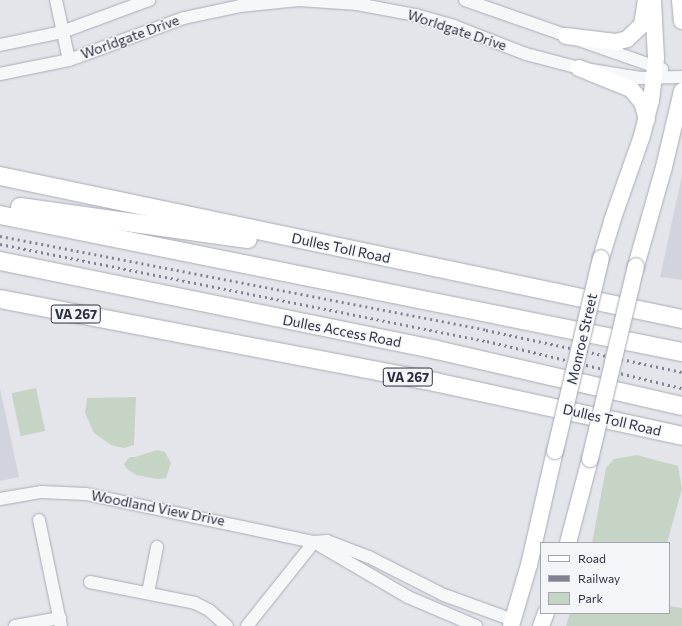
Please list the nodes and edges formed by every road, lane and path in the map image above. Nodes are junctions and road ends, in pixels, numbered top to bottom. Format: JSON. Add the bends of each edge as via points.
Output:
{"nodes":[{"id":1,"x":56,"y":0,"type":"edge"},
{"id":2,"x":149,"y":0,"type":"edge"},
{"id":3,"x":465,"y":0,"type":"edge"},
{"id":4,"x":646,"y":0,"type":"edge"},
{"id":5,"x":653,"y":0,"type":"edge"},
{"id":6,"x":680,"y":0,"type":"edge"},
{"id":7,"x":357,"y":2,"type":"edge"},
{"id":8,"x":682,"y":21,"type":"edge"},
{"id":9,"x":62,"y":32,"type":"junction"},
{"id":10,"x":566,"y":36,"type":"junction"},
{"id":11,"x":0,"y":45,"type":"edge"},
{"id":12,"x":69,"y":60,"type":"junction"},
{"id":13,"x":579,"y":68,"type":"junction"},
{"id":14,"x":655,"y":72,"type":"junction"},
{"id":15,"x":0,"y":74,"type":"edge"},
{"id":16,"x":682,"y":76,"type":"edge"},
{"id":17,"x":682,"y":91,"type":"edge"},
{"id":18,"x":647,"y":119,"type":"junction"},
{"id":19,"x":0,"y":176,"type":"edge"},
{"id":20,"x":0,"y":204,"type":"edge"},
{"id":21,"x":0,"y":215,"type":"edge"},
{"id":22,"x":343,"y":248,"type":"junction"},
{"id":23,"x":0,"y":261,"type":"edge"},
{"id":24,"x":0,"y":299,"type":"edge"},
{"id":25,"x":682,"y":319,"type":"edge"},
{"id":26,"x":682,"y":352,"type":"edge"},
{"id":27,"x":682,"y":406,"type":"edge"},
{"id":28,"x":663,"y":432,"type":"junction"},
{"id":29,"x":682,"y":436,"type":"edge"},
{"id":30,"x":682,"y":440,"type":"edge"},
{"id":31,"x":0,"y":500,"type":"edge"},
{"id":32,"x":39,"y":520,"type":"dead end"},
{"id":33,"x":314,"y":542,"type":"junction"},
{"id":34,"x":568,"y":542,"type":"edge"},
{"id":35,"x":157,"y":547,"type":"dead end"},
{"id":36,"x":90,"y":582,"type":"dead end"},
{"id":37,"x":148,"y":593,"type":"junction"},
{"id":38,"x":546,"y":614,"type":"edge"},
{"id":39,"x":60,"y":622,"type":"edge"},
{"id":40,"x":512,"y":623,"type":"edge"},
{"id":41,"x":15,"y":626,"type":"edge"},
{"id":42,"x":227,"y":626,"type":"edge"},
{"id":43,"x":247,"y":626,"type":"edge"},
{"id":44,"x":476,"y":626,"type":"edge"},
{"id":45,"x":541,"y":626,"type":"edge"}],
"edges":[{"from":1,"to":9,"type":"street"},
{"from":2,"to":9,"type":"street","name":"Worldgate Drive"},
{"from":3,"to":10,"type":"street","name":"Worldgate Drive"},
{"from":4,"to":10,"type":"main road","via":[[642,25],[627,40],[609,42]]},
{"from":5,"to":14,"type":"main road","name":"Monroe Street"},
{"from":6,"to":8,"type":"main road"},
{"from":7,"to":12,"type":"street","name":"Worldgate Drive","via":[[299,0],[221,9],[167,23]]},
{"from":7,"to":13,"type":"street","name":"Worldgate Drive","via":[[435,20],[526,54]]},
{"from":9,"to":11,"type":"street","name":"Worldgate Drive"},
{"from":9,"to":12,"type":"street"},
{"from":10,"to":14,"type":"street","name":"Worldgate Drive"},
{"from":12,"to":15,"type":"street","name":"Worldgate Drive"},
{"from":13,"to":14,"type":"street","name":"Worldgate Drive","via":[[640,78]]},
{"from":13,"to":18,"type":"main road","via":[[631,89],[642,102]]},
{"from":14,"to":16,"type":"street","name":"Worldgate Drive"},
{"from":14,"to":18,"type":"main road","name":"Monroe Street"},
{"from":17,"to":34,"type":"main road","bridge":true},
{"from":18,"to":40,"type":"main road","name":"Monroe Street","bridge":true,"via":[[602,258],[529,565]]},
{"from":19,"to":22,"type":"highway","name":"Dulles Toll Road"},
{"from":20,"to":22,"type":"highway","via":[[201,234]]},
{"from":21,"to":26,"type":"highway"},
{"from":22,"to":25,"type":"highway","name":"Dulles Toll Road"},
{"from":23,"to":27,"type":"highway","name":"Dulles Access Road","via":[[477,358]]},
{"from":24,"to":28,"type":"highway","name":"Dulles Toll Road","number":"VA 267","via":[[442,384]]},
{"from":28,"to":29,"type":"highway","name":"Dulles Toll Road","number":"VA 267"},
{"from":28,"to":30,"type":"highway"},
{"from":31,"to":33,"type":"street","name":"Woodland View Drive","via":[[41,492],[86,494]]},
{"from":32,"to":39,"type":"street"},
{"from":33,"to":40,"type":"street","name":"Woodland View Drive","via":[[327,541],[355,551],[438,592]]},
{"from":33,"to":43,"type":"street"},
{"from":33,"to":44,"type":"street","name":"Woodland View Drive","via":[[401,594]]},
{"from":35,"to":37,"type":"street"},
{"from":36,"to":37,"type":"street"},
{"from":37,"to":42,"type":"street","via":[[203,606]]},
{"from":38,"to":45,"type":"main road"},
{"from":39,"to":41,"type":"street"}]}
